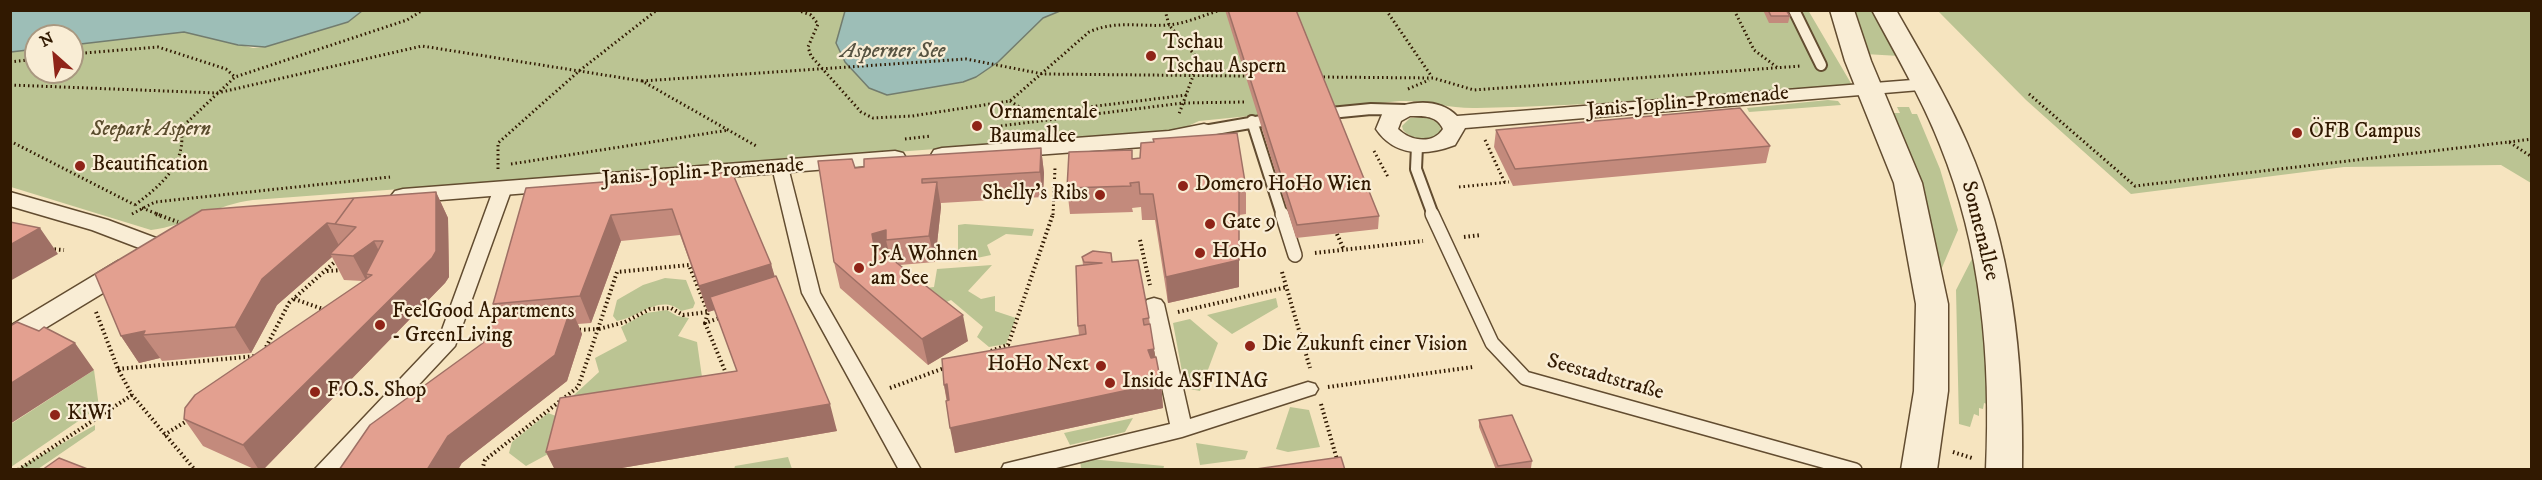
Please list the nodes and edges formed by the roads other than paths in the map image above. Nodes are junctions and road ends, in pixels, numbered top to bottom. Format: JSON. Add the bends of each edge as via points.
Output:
{"nodes":[{"id":1,"x":1794,"y":10,"type":"edge"},
{"id":2,"x":1842,"y":10,"type":"edge"},
{"id":3,"x":1884,"y":10,"type":"edge"},
{"id":4,"x":1821,"y":65,"type":"road end"},
{"id":5,"x":1925,"y":85,"type":"junction"},
{"id":6,"x":1870,"y":88,"type":"junction"},
{"id":7,"x":1404,"y":100,"type":"junction"},
{"id":8,"x":1303,"y":116,"type":"edge"},
{"id":9,"x":1282,"y":118,"type":"edge"},
{"id":10,"x":1252,"y":122,"type":"junction"},
{"id":11,"x":1452,"y":123,"type":"junction"},
{"id":12,"x":1206,"y":142,"type":"joint"},
{"id":13,"x":1417,"y":146,"type":"junction"},
{"id":14,"x":772,"y":159,"type":"junction"},
{"id":15,"x":503,"y":188,"type":"junction"},
{"id":16,"x":378,"y":197,"type":"edge"},
{"id":17,"x":10,"y":199,"type":"edge"},
{"id":18,"x":1295,"y":255,"type":"road end"},
{"id":19,"x":1156,"y":311,"type":"road end"},
{"id":20,"x":10,"y":338,"type":"edge"},
{"id":21,"x":1312,"y":389,"type":"road end"},
{"id":22,"x":1182,"y":429,"type":"junction"},
{"id":23,"x":1992,"y":465,"type":"edge"},
{"id":24,"x":325,"y":470,"type":"edge"},
{"id":25,"x":910,"y":470,"type":"edge"},
{"id":26,"x":1012,"y":470,"type":"edge"},
{"id":27,"x":1855,"y":470,"type":"edge"},
{"id":28,"x":1919,"y":470,"type":"edge"}],
"edges":[{"from":1,"to":4,"type":"lane"},
{"from":2,"to":6,"type":"street"},
{"from":3,"to":5,"type":"street","name":"Sonnenallee"},
{"from":5,"to":6,"type":"street","name":"Janis-Joplin-Promenade"},
{"from":5,"to":23,"type":"street","name":"Sonnenallee","via":[[1962,164],[1990,268],[2004,351]]},
{"from":6,"to":11,"type":"street","name":"Janis-Joplin-Promenade"},
{"from":6,"to":28,"type":"street","via":[[1908,183],[1932,304],[1930,391]]},
{"from":7,"to":8,"type":"lane","via":[[1371,109]]},
{"from":7,"to":11,"type":"street","via":[[1438,112]]},
{"from":7,"to":13,"type":"street","via":[[1390,117],[1387,129],[1397,140]]},
{"from":9,"to":10,"type":"lane","name":"Janis-Joplin-Promenade"},
{"from":10,"to":12,"type":"lane","name":"Janis-Joplin-Promenade"},
{"from":10,"to":18,"type":"lane"},
{"from":11,"to":13,"type":"street","via":[[1454,129],[1447,140]]},
{"from":12,"to":14,"type":"street","name":"Janis-Joplin-Promenade","via":[[1169,138]]},
{"from":13,"to":27,"type":"lane","name":"Seestadtstraße","via":[[1417,174],[1492,344],[1525,378]]},
{"from":14,"to":15,"type":"street","name":"Janis-Joplin-Promenade"},
{"from":14,"to":25,"type":"street","via":[[811,293]]},
{"from":15,"to":16,"type":"street","name":"Janis-Joplin-Promenade"},
{"from":15,"to":24,"type":"street","via":[[448,341]]},
{"from":17,"to":20,"type":"street","via":[[100,225],[163,234],[140,258]]},
{"from":19,"to":22,"type":"street"},
{"from":21,"to":22,"type":"street"},
{"from":22,"to":26,"type":"street"}]}
